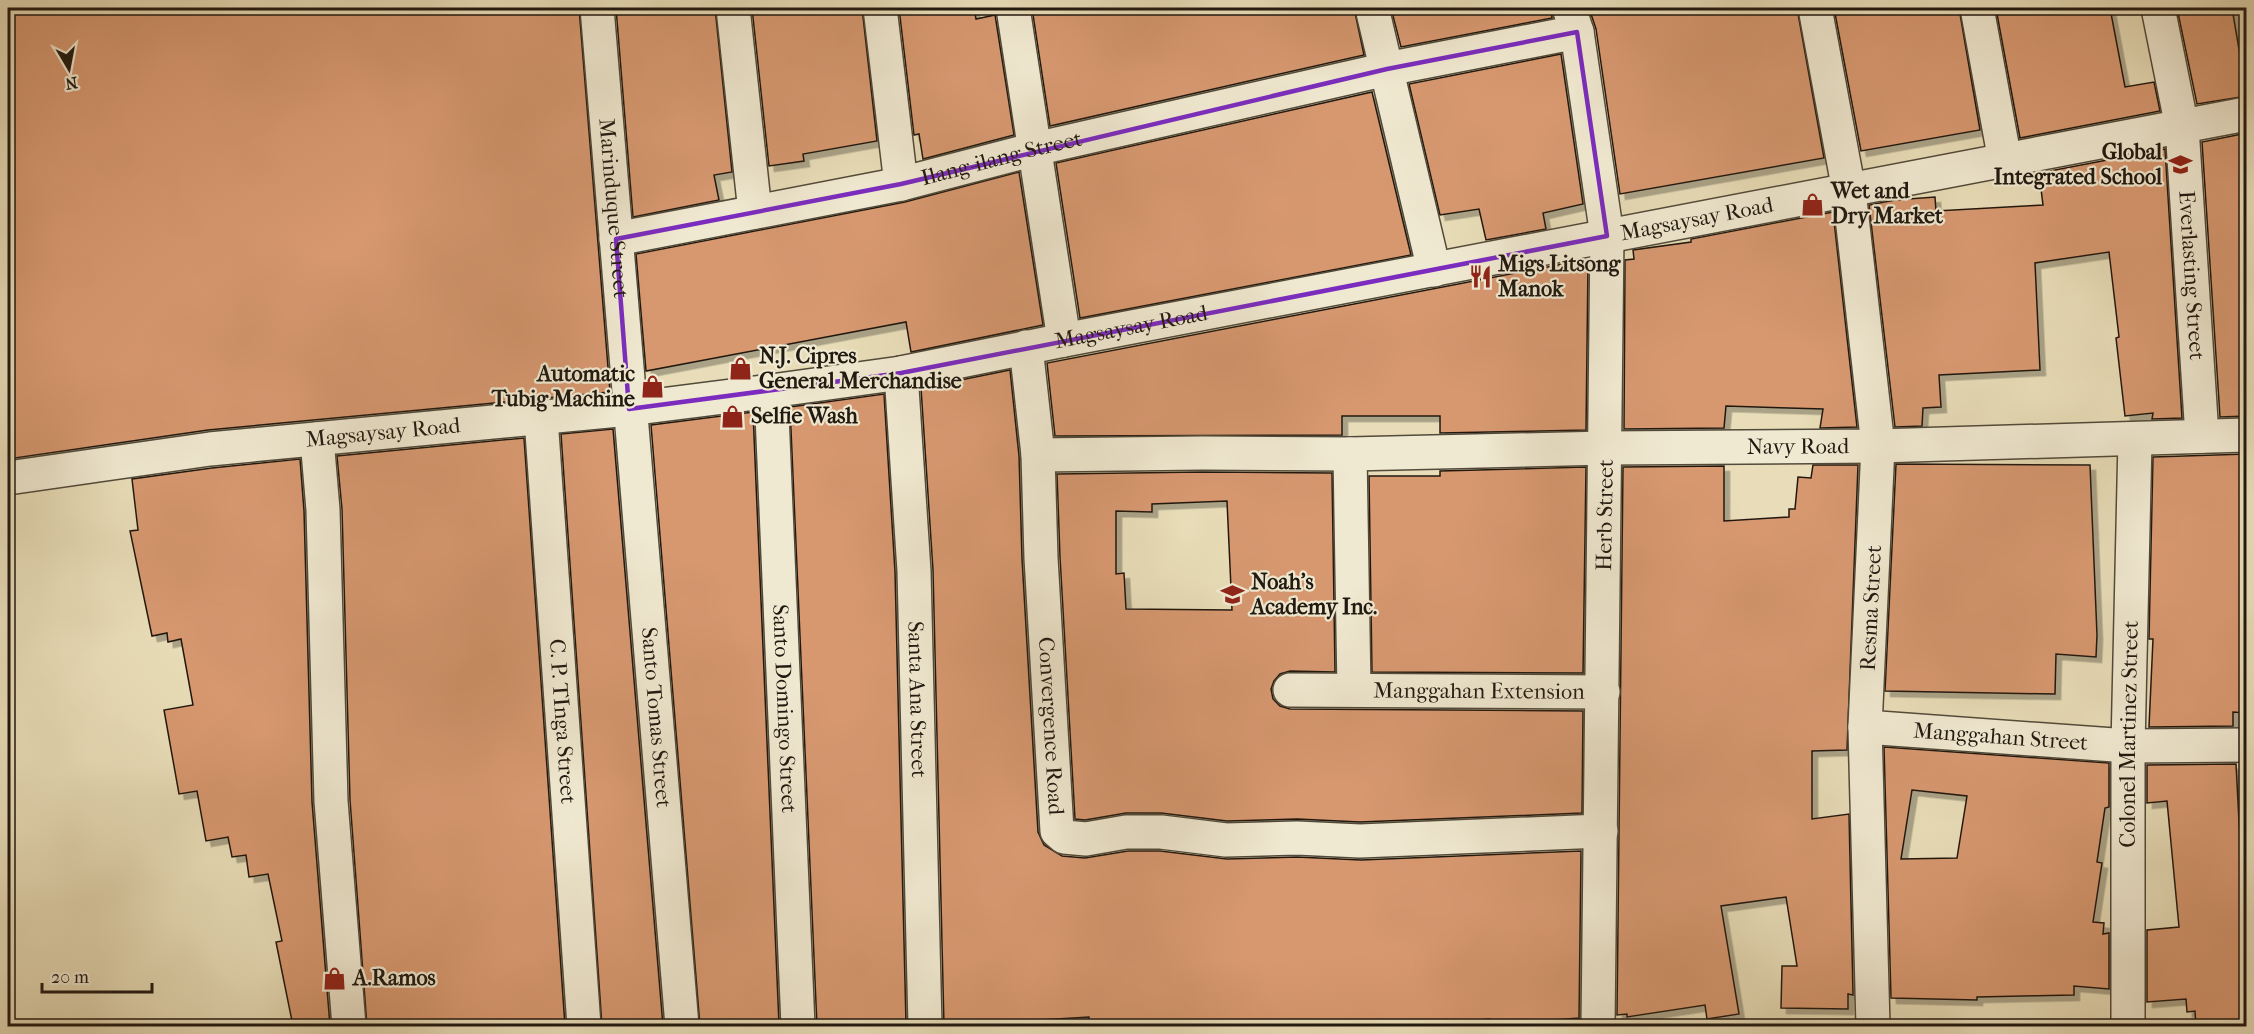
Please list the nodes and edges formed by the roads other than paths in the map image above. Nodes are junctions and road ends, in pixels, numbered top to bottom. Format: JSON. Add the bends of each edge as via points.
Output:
{"nodes":[{"id":1,"x":597,"y":8,"type":"edge"},
{"id":2,"x":733,"y":8,"type":"edge"},
{"id":3,"x":880,"y":8,"type":"edge"},
{"id":4,"x":1013,"y":8,"type":"edge"},
{"id":5,"x":1372,"y":8,"type":"edge"},
{"id":6,"x":1815,"y":8,"type":"edge"},
{"id":7,"x":1977,"y":8,"type":"edge"},
{"id":8,"x":2158,"y":8,"type":"edge"},
{"id":9,"x":1573,"y":20,"type":"edge"},
{"id":10,"x":1387,"y":69,"type":"junction"},
{"id":11,"x":2247,"y":114,"type":"edge"},
{"id":12,"x":2182,"y":127,"type":"junction"},
{"id":13,"x":1035,"y":149,"type":"junction"},
{"id":14,"x":2005,"y":161,"type":"junction"},
{"id":15,"x":901,"y":184,"type":"junction"},
{"id":16,"x":1849,"y":190,"type":"junction"},
{"id":17,"x":755,"y":212,"type":"junction"},
{"id":18,"x":1607,"y":236,"type":"junction"},
{"id":19,"x":616,"y":239,"type":"junction"},
{"id":20,"x":1434,"y":270,"type":"junction"},
{"id":21,"x":1064,"y":339,"type":"junction"},
{"id":22,"x":1026,"y":347,"type":"junction"},
{"id":23,"x":901,"y":373,"type":"junction"},
{"id":24,"x":771,"y":391,"type":"junction"},
{"id":25,"x":629,"y":409,"type":"junction"},
{"id":26,"x":541,"y":418,"type":"junction"},
{"id":27,"x":2247,"y":435,"type":"edge"},
{"id":28,"x":2202,"y":436,"type":"junction"},
{"id":29,"x":317,"y":439,"type":"junction"},
{"id":30,"x":2135,"y":440,"type":"junction"},
{"id":31,"x":1878,"y":446,"type":"junction"},
{"id":32,"x":1606,"y":448,"type":"junction"},
{"id":33,"x":1350,"y":454,"type":"junction"},
{"id":34,"x":1038,"y":455,"type":"junction"},
{"id":35,"x":8,"y":478,"type":"edge"},
{"id":36,"x":1290,"y":690,"type":"dead end"},
{"id":37,"x":1354,"y":690,"type":"junction"},
{"id":38,"x":1603,"y":692,"type":"junction"},
{"id":39,"x":1865,"y":727,"type":"junction"},
{"id":40,"x":2247,"y":745,"type":"edge"},
{"id":41,"x":2128,"y":746,"type":"junction"},
{"id":42,"x":1601,"y":831,"type":"junction"},
{"id":43,"x":349,"y":1026,"type":"edge"},
{"id":44,"x":584,"y":1026,"type":"edge"},
{"id":45,"x":682,"y":1026,"type":"edge"},
{"id":46,"x":798,"y":1026,"type":"edge"},
{"id":47,"x":925,"y":1026,"type":"edge"},
{"id":48,"x":1598,"y":1026,"type":"edge"},
{"id":49,"x":1873,"y":1026,"type":"edge"},
{"id":50,"x":2128,"y":1026,"type":"edge"}],
"edges":[{"from":1,"to":19,"type":"street","name":"Marinduque Street"},
{"from":2,"to":17,"type":"street"},
{"from":3,"to":15,"type":"street"},
{"from":4,"to":13,"type":"street"},
{"from":5,"to":10,"type":"street"},
{"from":6,"to":16,"type":"street","name":"Resma Street"},
{"from":7,"to":14,"type":"street"},
{"from":8,"to":12,"type":"street","name":"Everlasting Street"},
{"from":9,"to":10,"type":"street","name":"Ilang-ilang Street"},
{"from":9,"to":18,"type":"street","name":"Herb Street"},
{"from":10,"to":13,"type":"street","name":"Ilang-ilang Street"},
{"from":10,"to":20,"type":"street"},
{"from":11,"to":12,"type":"street","name":"Magsaysay Road"},
{"from":12,"to":14,"type":"street","name":"Magsaysay Road"},
{"from":12,"to":28,"type":"street","name":"Everlasting Street"},
{"from":13,"to":15,"type":"street","name":"Ilang-ilang Street"},
{"from":13,"to":21,"type":"street"},
{"from":14,"to":16,"type":"street","name":"Magsaysay Road"},
{"from":15,"to":17,"type":"street","name":"Ilang-ilang Street"},
{"from":16,"to":18,"type":"street","name":"Magsaysay Road"},
{"from":16,"to":31,"type":"street","name":"Resma Street"},
{"from":17,"to":19,"type":"street","name":"Ilang-ilang Street"},
{"from":18,"to":20,"type":"street","name":"Magsaysay Road"},
{"from":18,"to":32,"type":"street","name":"Herb Street"},
{"from":19,"to":25,"type":"street","name":"Marinduque Street"},
{"from":20,"to":21,"type":"street","name":"Magsaysay Road"},
{"from":21,"to":22,"type":"street","name":"Magsaysay Road"},
{"from":22,"to":23,"type":"street","name":"Magsaysay Road"},
{"from":22,"to":34,"type":"street"},
{"from":23,"to":24,"type":"street","name":"Magsaysay Road"},
{"from":23,"to":47,"type":"street","name":"Santa Ana Street","via":[[914,571]]},
{"from":24,"to":25,"type":"street","name":"Magsaysay Road"},
{"from":24,"to":46,"type":"street","name":"Santo Domingo Street"},
{"from":25,"to":26,"type":"street","name":"Magsaysay Road"},
{"from":25,"to":45,"type":"street","name":"Santo Tomas Street"},
{"from":26,"to":29,"type":"street","name":"Magsaysay Road"},
{"from":26,"to":44,"type":"street","name":"C. P. TInga Street"},
{"from":27,"to":28,"type":"street","name":"Navy Road"},
{"from":28,"to":30,"type":"street","name":"Navy Road"},
{"from":29,"to":35,"type":"street","name":"Magsaysay Road"},
{"from":29,"to":43,"type":"street","via":[[323,510],[331,801]]},
{"from":30,"to":31,"type":"street","name":"Navy Road"},
{"from":30,"to":41,"type":"street","name":"Colonel Martinez Street"},
{"from":31,"to":32,"type":"street","name":"Navy Road"},
{"from":31,"to":39,"type":"street","name":"Resma Street"},
{"from":32,"to":33,"type":"street","name":"Navy Road"},
{"from":32,"to":38,"type":"street","name":"Herb Street"},
{"from":33,"to":34,"type":"street"},
{"from":33,"to":37,"type":"street","name":"Manggahan Extension"},
{"from":34,"to":42,"type":"street","name":"Convergence Road","via":[[1054,814],[1057,831],[1064,837],[1086,839],[1126,832],[1161,832],[1226,840],[1360,841]]},
{"from":36,"to":37,"type":"street","name":"Manggahan Extension"},
{"from":37,"to":38,"type":"street","name":"Manggahan Extension"},
{"from":38,"to":42,"type":"street","name":"Herb Street"},
{"from":39,"to":41,"type":"street","name":"Manggahan Street"},
{"from":39,"to":49,"type":"street","name":"Resma Street"},
{"from":40,"to":41,"type":"street","name":"Manggahan Street"},
{"from":41,"to":50,"type":"street","name":"Colonel Martinez Street"},
{"from":42,"to":48,"type":"street","name":"Herb Street"}]}
